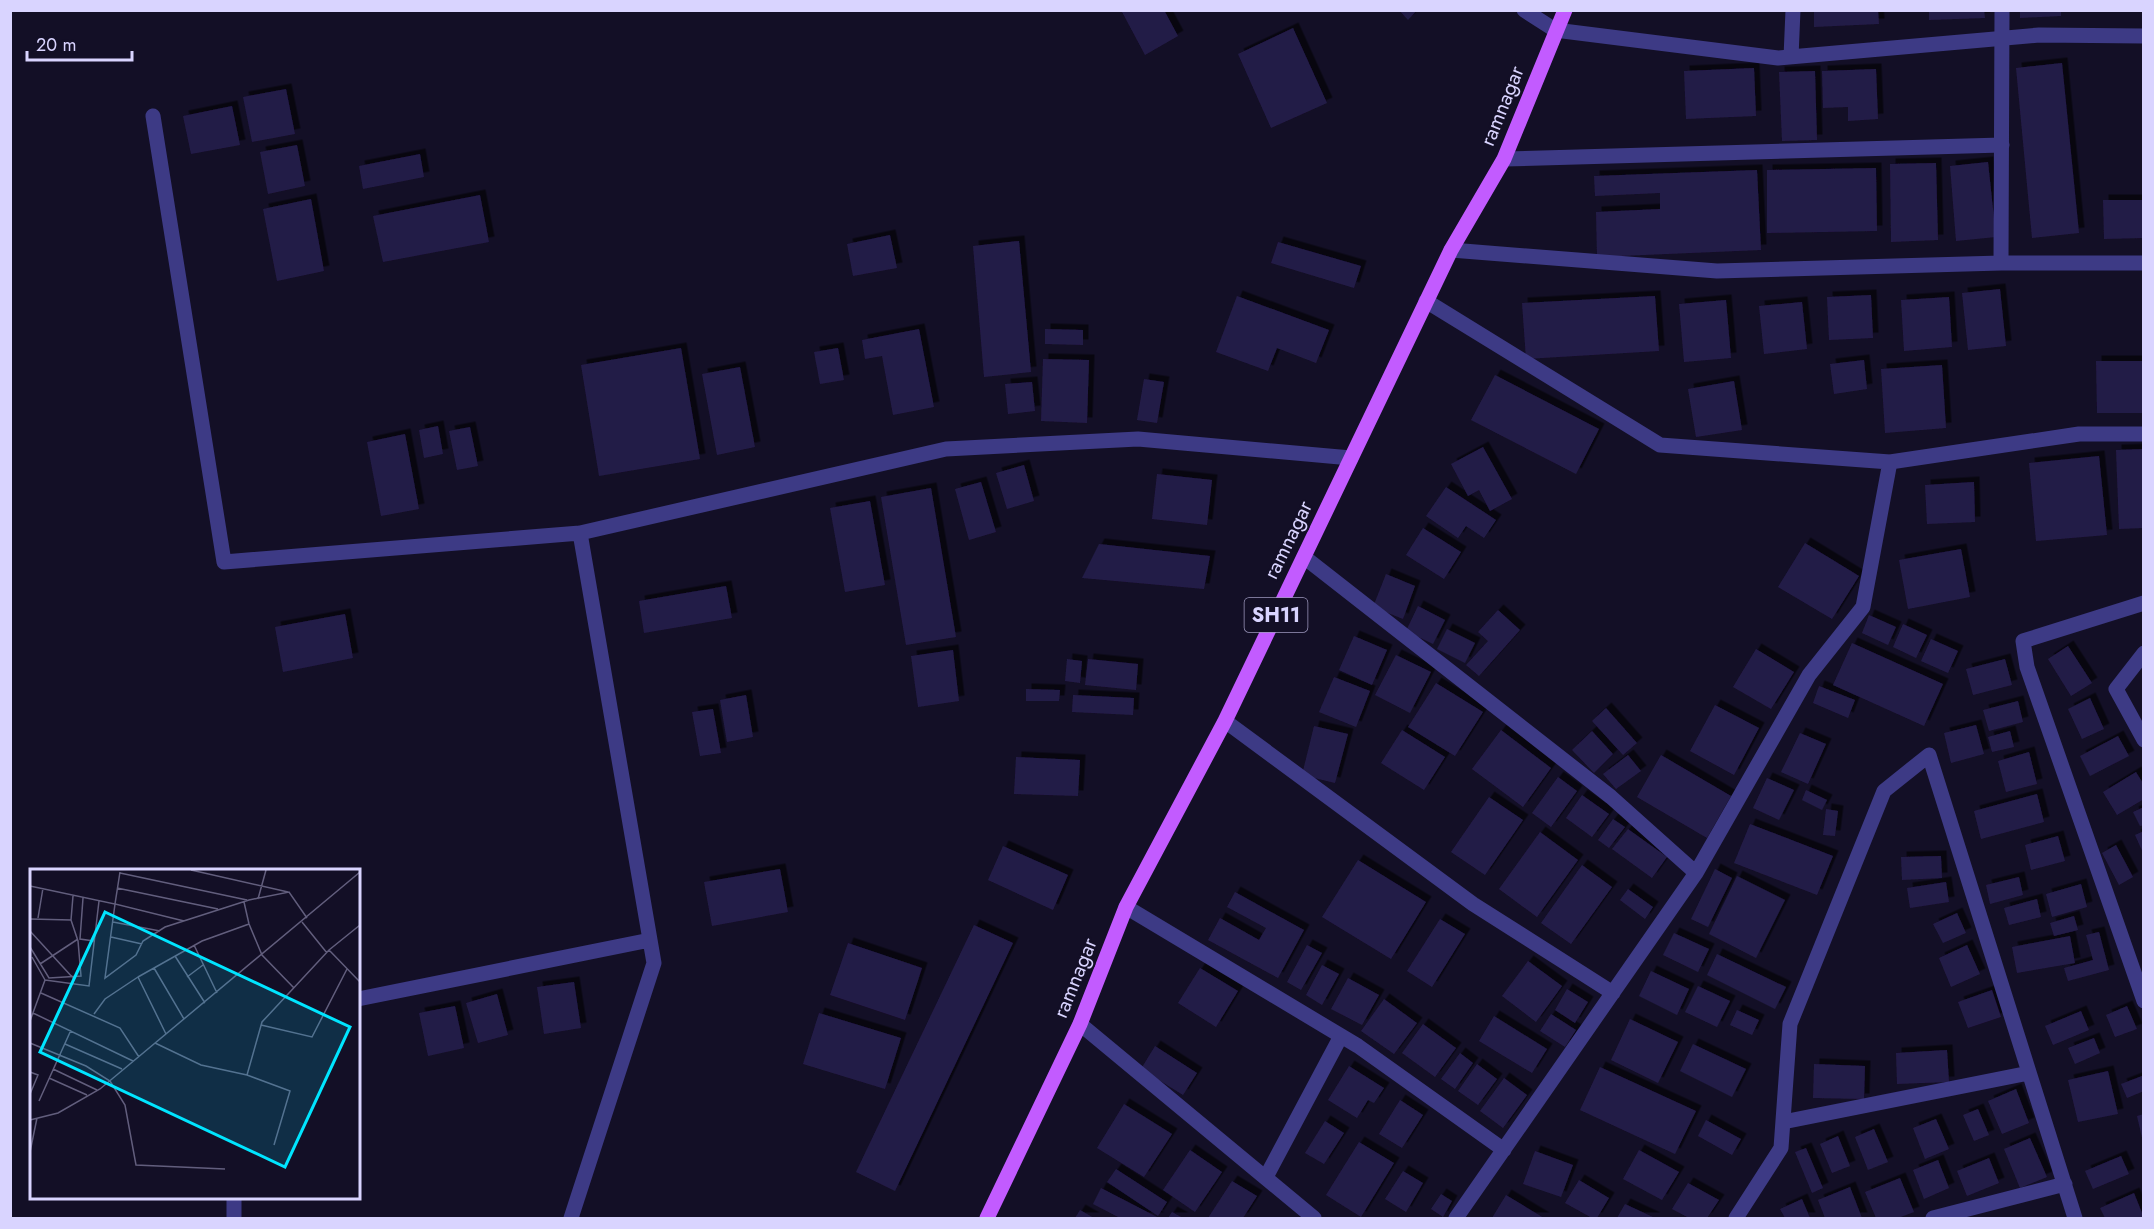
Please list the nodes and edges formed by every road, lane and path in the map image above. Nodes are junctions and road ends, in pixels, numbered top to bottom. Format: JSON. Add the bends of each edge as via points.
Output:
{"nodes":[{"id":1,"x":1524,"y":10,"type":"edge"},
{"id":2,"x":1565,"y":10,"type":"edge"},
{"id":3,"x":1793,"y":10,"type":"edge"},
{"id":4,"x":2002,"y":10,"type":"edge"},
{"id":5,"x":1555,"y":30,"type":"junction"},
{"id":6,"x":2144,"y":36,"type":"edge"},
{"id":7,"x":2003,"y":38,"type":"junction"},
{"id":8,"x":1791,"y":57,"type":"junction"},
{"id":9,"x":153,"y":116,"type":"dead end"},
{"id":10,"x":2002,"y":145,"type":"junction"},
{"id":11,"x":1504,"y":159,"type":"junction"},
{"id":12,"x":1451,"y":250,"type":"junction"},
{"id":13,"x":2144,"y":263,"type":"edge"},
{"id":14,"x":2001,"y":264,"type":"junction"},
{"id":15,"x":1426,"y":301,"type":"junction"},
{"id":16,"x":2144,"y":434,"type":"edge"},
{"id":17,"x":1351,"y":458,"type":"junction"},
{"id":18,"x":1890,"y":462,"type":"junction"},
{"id":19,"x":580,"y":532,"type":"junction"},
{"id":20,"x":1304,"y":557,"type":"junction"},
{"id":21,"x":2144,"y":603,"type":"edge"},
{"id":22,"x":2144,"y":653,"type":"edge"},
{"id":23,"x":1225,"y":722,"type":"junction"},
{"id":24,"x":2144,"y":740,"type":"edge"},
{"id":25,"x":1696,"y":873,"type":"junction"},
{"id":26,"x":1126,"y":907,"type":"junction"},
{"id":27,"x":650,"y":940,"type":"junction"},
{"id":28,"x":2141,"y":985,"type":"edge"},
{"id":29,"x":1613,"y":993,"type":"junction"},
{"id":30,"x":360,"y":999,"type":"edge"},
{"id":31,"x":2144,"y":1001,"type":"edge"},
{"id":32,"x":1080,"y":1024,"type":"junction"},
{"id":33,"x":1341,"y":1036,"type":"junction"},
{"id":34,"x":2030,"y":1073,"type":"junction"},
{"id":35,"x":1783,"y":1122,"type":"junction"},
{"id":36,"x":1504,"y":1150,"type":"junction"},
{"id":37,"x":1266,"y":1177,"type":"junction"},
{"id":38,"x":2065,"y":1184,"type":"junction"},
{"id":39,"x":234,"y":1199,"type":"edge"},
{"id":40,"x":234,"y":1218,"type":"edge"},
{"id":41,"x":571,"y":1218,"type":"edge"},
{"id":42,"x":987,"y":1218,"type":"edge"},
{"id":43,"x":1314,"y":1218,"type":"edge"},
{"id":44,"x":1456,"y":1218,"type":"edge"},
{"id":45,"x":1737,"y":1218,"type":"edge"},
{"id":46,"x":1933,"y":1218,"type":"edge"},
{"id":47,"x":2075,"y":1218,"type":"edge"}],
"edges":[{"from":1,"to":5,"type":"street"},
{"from":2,"to":5,"type":"main road","name":"ramnagar","number":"SH11"},
{"from":3,"to":8,"type":"street"},
{"from":4,"to":7,"type":"street"},
{"from":5,"to":8,"type":"street"},
{"from":5,"to":11,"type":"main road","name":"ramnagar","number":"SH11"},
{"from":6,"to":7,"type":"street"},
{"from":7,"to":8,"type":"street"},
{"from":7,"to":10,"type":"street"},
{"from":9,"to":19,"type":"street","via":[[224,562]]},
{"from":10,"to":11,"type":"street"},
{"from":10,"to":14,"type":"street"},
{"from":11,"to":12,"type":"main road","name":"ramnagar","number":"SH11"},
{"from":12,"to":14,"type":"street","via":[[1717,271]]},
{"from":12,"to":15,"type":"main road","name":"ramnagar","number":"SH11"},
{"from":13,"to":14,"type":"street"},
{"from":15,"to":17,"type":"main road","name":"ramnagar","number":"SH11"},
{"from":15,"to":18,"type":"street","via":[[1659,445]]},
{"from":16,"to":18,"type":"street","via":[[2079,434]]},
{"from":17,"to":19,"type":"street","via":[[1137,439],[946,449]]},
{"from":17,"to":20,"type":"main road","name":"ramnagar","number":"SH11"},
{"from":18,"to":25,"type":"street","via":[[1863,607],[1809,675]]},
{"from":19,"to":27,"type":"street"},
{"from":20,"to":23,"type":"main road","name":"ramnagar","number":"SH11"},
{"from":20,"to":25,"type":"street","via":[[1611,797]]},
{"from":21,"to":28,"type":"street","via":[[2023,641],[2027,667]]},
{"from":22,"to":24,"type":"street","via":[[2116,689]]},
{"from":23,"to":26,"type":"main road","name":"ramnagar","number":"SH11"},
{"from":23,"to":29,"type":"street","via":[[1473,904]]},
{"from":25,"to":29,"type":"street"},
{"from":26,"to":32,"type":"main road","name":"ramnagar","number":"SH11"},
{"from":26,"to":33,"type":"street"},
{"from":27,"to":30,"type":"street"},
{"from":27,"to":41,"type":"street","via":[[654,963]]},
{"from":28,"to":31,"type":"street"},
{"from":29,"to":36,"type":"street"},
{"from":32,"to":37,"type":"street"},
{"from":32,"to":42,"type":"main road","name":"ramnagar","number":"SH11"},
{"from":33,"to":36,"type":"street"},
{"from":33,"to":37,"type":"street"},
{"from":34,"to":35,"type":"street"},
{"from":34,"to":35,"type":"street","via":[[1929,755],[1884,791],[1790,1024]]},
{"from":34,"to":38,"type":"street"},
{"from":35,"to":45,"type":"street","via":[[1781,1148]]},
{"from":36,"to":44,"type":"street"},
{"from":37,"to":43,"type":"street"},
{"from":38,"to":46,"type":"street"},
{"from":38,"to":47,"type":"street"},
{"from":39,"to":40,"type":"street"}]}
